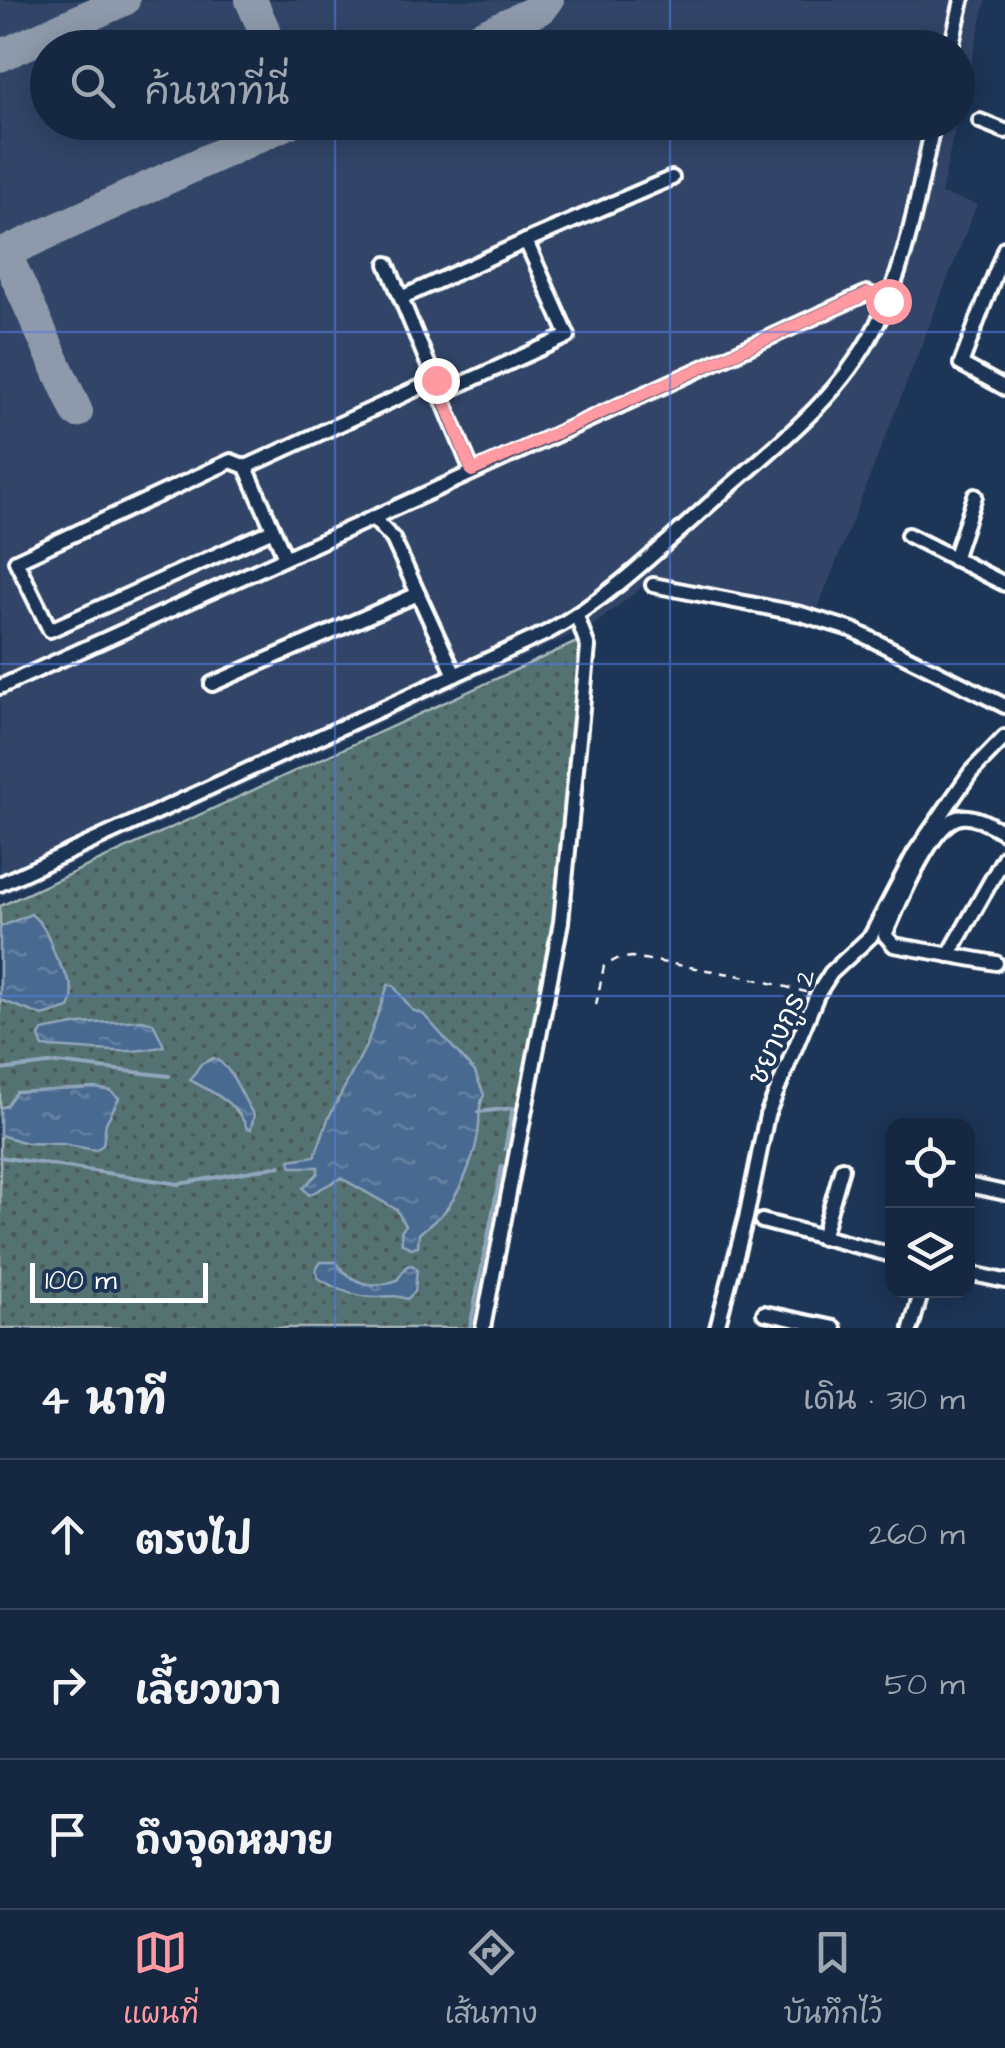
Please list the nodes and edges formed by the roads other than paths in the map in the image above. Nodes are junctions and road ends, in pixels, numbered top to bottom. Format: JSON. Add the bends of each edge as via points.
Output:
{"nodes":[{"id":1,"x":962,"y":0,"type":"edge"},
{"id":2,"x":955,"y":30,"type":"edge"},
{"id":3,"x":980,"y":121,"type":"dead end"},
{"id":4,"x":1005,"y":131,"type":"edge"},
{"id":5,"x":930,"y":140,"type":"edge"},
{"id":6,"x":672,"y":178,"type":"dead end"},
{"id":7,"x":526,"y":241,"type":"junction"},
{"id":8,"x":1005,"y":248,"type":"edge"},
{"id":9,"x":387,"y":264,"type":"dead end"},
{"id":10,"x":401,"y":298,"type":"junction"},
{"id":11,"x":888,"y":301,"type":"junction"},
{"id":12,"x":439,"y":387,"type":"junction"},
{"id":13,"x":1005,"y":388,"type":"edge"},
{"id":14,"x":246,"y":467,"type":"junction"},
{"id":15,"x":472,"y":471,"type":"junction"},
{"id":16,"x":975,"y":496,"type":"dead end"},
{"id":17,"x":373,"y":518,"type":"junction"},
{"id":18,"x":273,"y":530,"type":"junction"},
{"id":19,"x":908,"y":535,"type":"dead end"},
{"id":20,"x":285,"y":557,"type":"junction"},
{"id":21,"x":954,"y":559,"type":"junction"},
{"id":22,"x":1005,"y":584,"type":"edge"},
{"id":23,"x":653,"y":585,"type":"dead end"},
{"id":24,"x":418,"y":594,"type":"junction"},
{"id":25,"x":577,"y":616,"type":"junction"},
{"id":26,"x":455,"y":676,"type":"junction"},
{"id":27,"x":212,"y":684,"type":"dead end"},
{"id":28,"x":0,"y":687,"type":"edge"},
{"id":29,"x":1005,"y":706,"type":"edge"},
{"id":30,"x":1005,"y":737,"type":"edge"},
{"id":31,"x":990,"y":751,"type":"junction"},
{"id":32,"x":1005,"y":760,"type":"edge"},
{"id":33,"x":1005,"y":833,"type":"edge"},
{"id":34,"x":1005,"y":856,"type":"edge"},
{"id":35,"x":0,"y":884,"type":"edge"},
{"id":36,"x":949,"y":954,"type":"junction"},
{"id":37,"x":996,"y":963,"type":"dead end"},
{"id":38,"x":842,"y":1168,"type":"dead end"},
{"id":39,"x":975,"y":1187,"type":"edge"},
{"id":40,"x":1005,"y":1193,"type":"edge"},
{"id":41,"x":762,"y":1221,"type":"dead end"},
{"id":42,"x":822,"y":1238,"type":"junction"},
{"id":43,"x":885,"y":1253,"type":"edge"},
{"id":44,"x":975,"y":1275,"type":"edge"},
{"id":45,"x":1005,"y":1281,"type":"edge"},
{"id":46,"x":920,"y":1298,"type":"edge"},
{"id":47,"x":764,"y":1312,"type":"dead end"},
{"id":48,"x":483,"y":1328,"type":"edge"},
{"id":49,"x":717,"y":1328,"type":"edge"},
{"id":50,"x":834,"y":1328,"type":"edge"},
{"id":51,"x":911,"y":1328,"type":"edge"}],
"edges":[{"from":1,"to":2,"type":"street"},
{"from":3,"to":4,"type":"street"},
{"from":5,"to":11,"type":"street"},
{"from":6,"to":7,"type":"street"},
{"from":7,"to":10,"type":"street"},
{"from":7,"to":12,"type":"street","via":[[568,336]]},
{"from":8,"to":13,"type":"street","via":[[961,364]]},
{"from":9,"to":10,"type":"street"},
{"from":10,"to":12,"type":"street"},
{"from":11,"to":15,"type":"street","via":[[868,293]]},
{"from":11,"to":25,"type":"street","via":[[856,360],[802,422]]},
{"from":12,"to":14,"type":"street"},
{"from":12,"to":15,"type":"street"},
{"from":14,"to":18,"type":"street"},
{"from":14,"to":18,"type":"street","via":[[231,461],[16,561],[50,630]]},
{"from":15,"to":17,"type":"street"},
{"from":16,"to":21,"type":"street"},
{"from":17,"to":20,"type":"street"},
{"from":17,"to":24,"type":"street","via":[[393,538]]},
{"from":18,"to":20,"type":"street"},
{"from":19,"to":21,"type":"street"},
{"from":20,"to":28,"type":"street"},
{"from":21,"to":22,"type":"street"},
{"from":23,"to":29,"type":"street","via":[[853,630]]},
{"from":24,"to":26,"type":"street"},
{"from":24,"to":27,"type":"street"},
{"from":25,"to":26,"type":"street"},
{"from":25,"to":48,"type":"street","via":[[588,647],[561,922]]},
{"from":26,"to":35,"type":"street"},
{"from":30,"to":31,"type":"street","name":"ชยางกูร 2"},
{"from":31,"to":32,"type":"street"},
{"from":31,"to":49,"type":"street","name":"ชยางกูร 2","via":[[914,854],[872,936],[830,973],[817,995],[767,1115]]},
{"from":33,"to":36,"type":"street","via":[[967,817],[948,821],[885,935],[894,945]]},
{"from":34,"to":36,"type":"street"},
{"from":36,"to":37,"type":"street"},
{"from":38,"to":42,"type":"street"},
{"from":39,"to":40,"type":"street"},
{"from":41,"to":42,"type":"street"},
{"from":42,"to":43,"type":"street"},
{"from":44,"to":45,"type":"street"},
{"from":46,"to":51,"type":"street"},
{"from":47,"to":50,"type":"street"}]}
